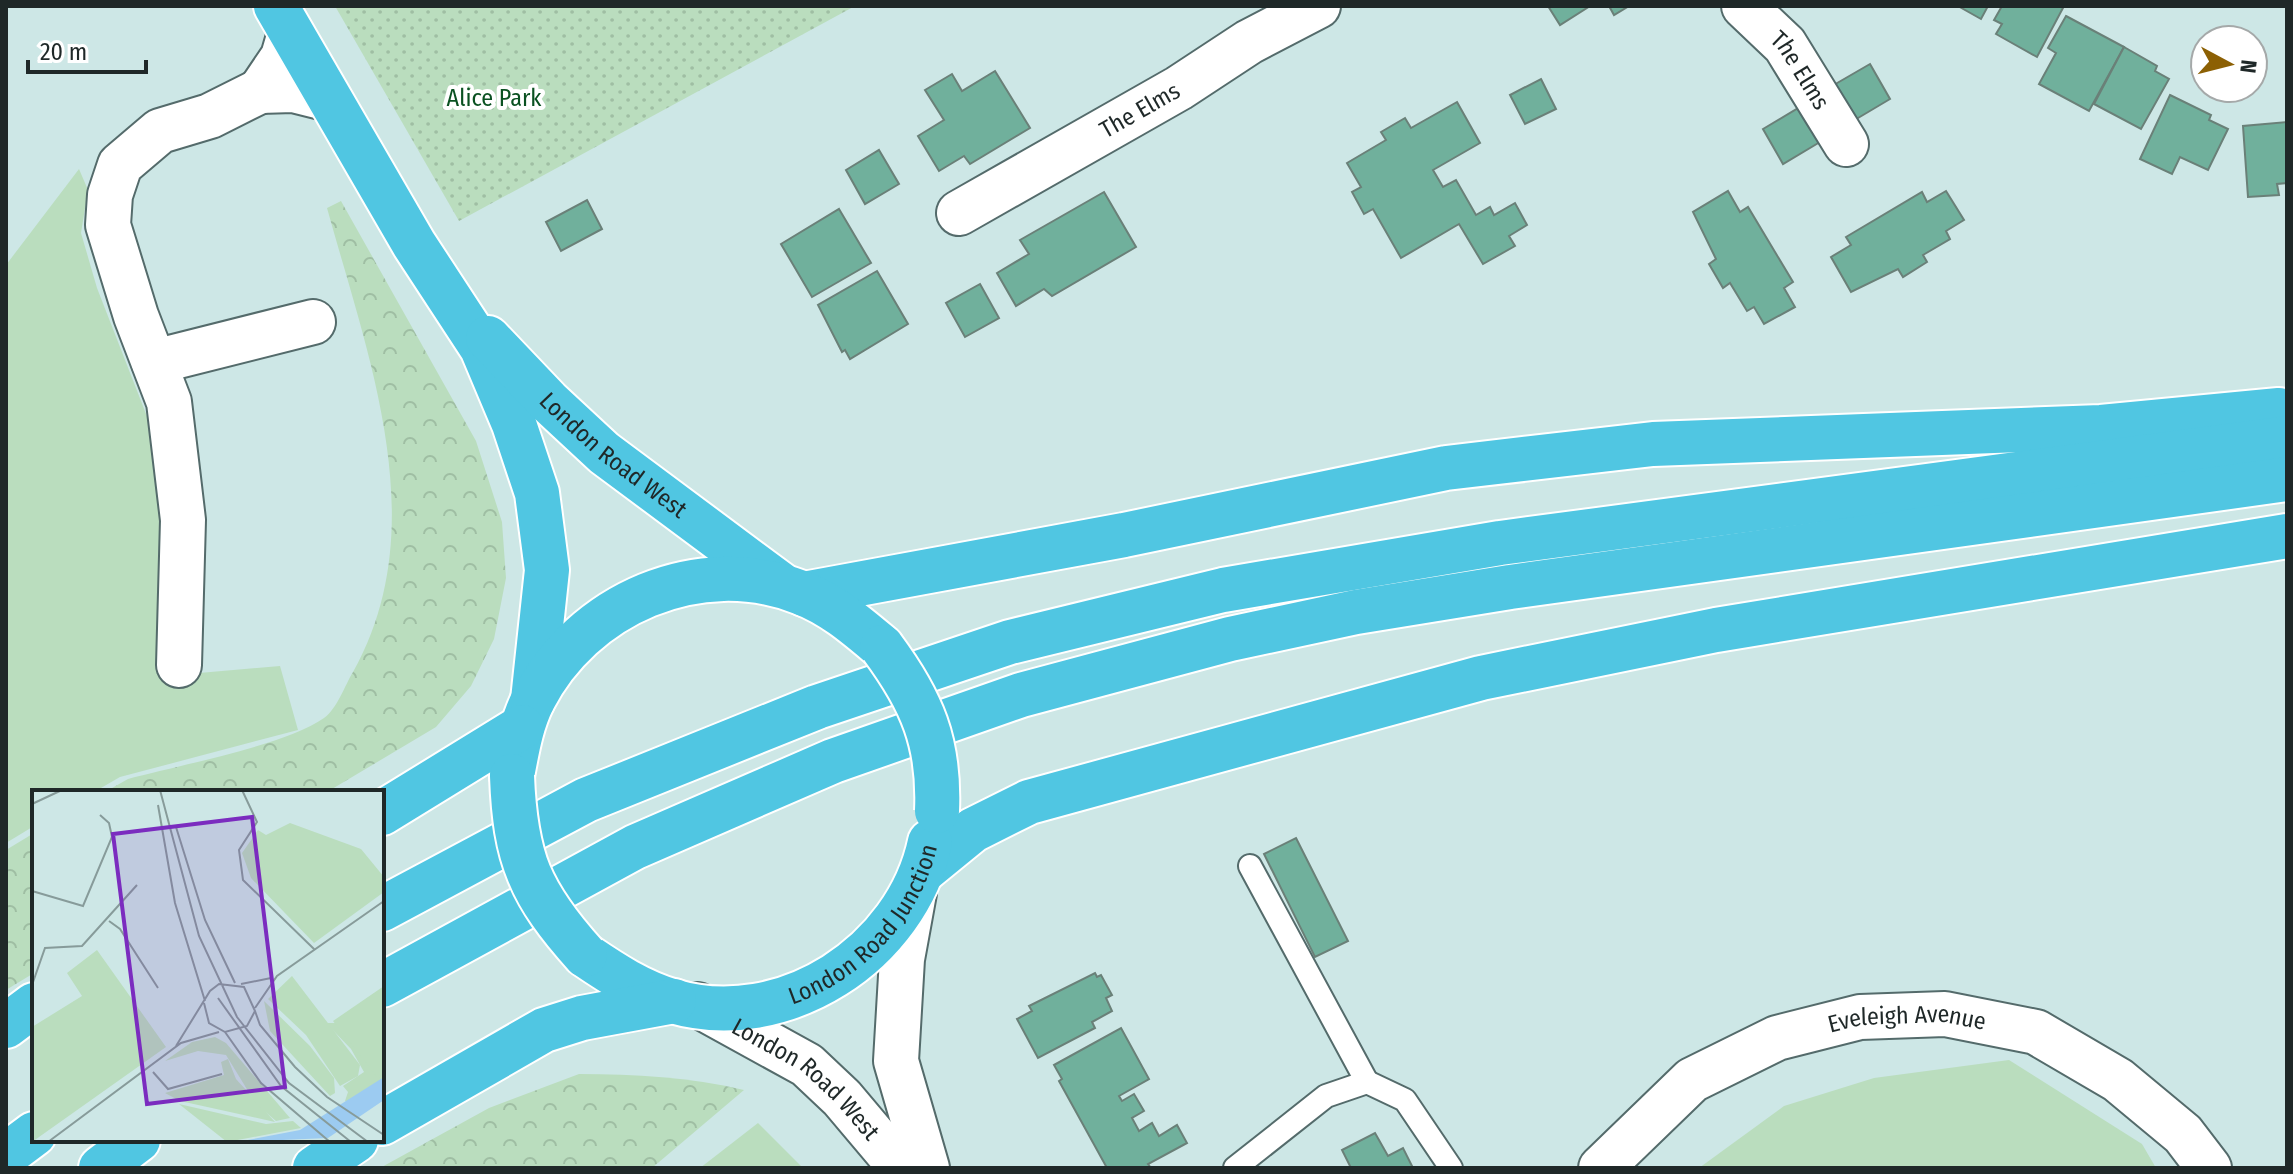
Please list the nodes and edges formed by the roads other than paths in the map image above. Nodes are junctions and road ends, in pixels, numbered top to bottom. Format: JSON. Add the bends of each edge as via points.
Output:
{"nodes":[{"id":1,"x":1318,"y":6,"type":"edge"},
{"id":2,"x":1744,"y":6,"type":"edge"},
{"id":3,"x":283,"y":20,"type":"edge"},
{"id":4,"x":260,"y":91,"type":"junction"},
{"id":5,"x":329,"y":99,"type":"junction"},
{"id":6,"x":1846,"y":144,"type":"dead end"},
{"id":7,"x":959,"y":213,"type":"dead end"},
{"id":8,"x":458,"y":308,"type":"junction"},
{"id":9,"x":313,"y":322,"type":"dead end"},
{"id":10,"x":154,"y":362,"type":"junction"},
{"id":11,"x":2287,"y":409,"type":"edge"},
{"id":12,"x":2287,"y":438,"type":"edge"},
{"id":13,"x":2287,"y":479,"type":"edge"},
{"id":14,"x":2287,"y":536,"type":"edge"},
{"id":15,"x":794,"y":590,"type":"junction"},
{"id":16,"x":179,"y":665,"type":"dead end"},
{"id":17,"x":527,"y":713,"type":"junction"},
{"id":18,"x":384,"y":812,"type":"edge"},
{"id":19,"x":1250,"y":866,"type":"dead end"},
{"id":20,"x":919,"y":882,"type":"junction"},
{"id":21,"x":384,"y":908,"type":"edge"},
{"id":22,"x":384,"y":984,"type":"edge"},
{"id":23,"x":686,"y":1003,"type":"junction"},
{"id":24,"x":32,"y":1006,"type":"edge"},
{"id":25,"x":6,"y":1026,"type":"edge"},
{"id":26,"x":1367,"y":1082,"type":"junction"},
{"id":27,"x":384,"y":1122,"type":"edge"},
{"id":28,"x":32,"y":1136,"type":"edge"},
{"id":29,"x":135,"y":1142,"type":"edge"},
{"id":30,"x":353,"y":1142,"type":"edge"},
{"id":31,"x":6,"y":1155,"type":"edge"},
{"id":32,"x":101,"y":1168,"type":"edge"},
{"id":33,"x":315,"y":1168,"type":"edge"},
{"id":34,"x":901,"y":1168,"type":"edge"},
{"id":35,"x":927,"y":1168,"type":"edge"},
{"id":36,"x":1235,"y":1168,"type":"edge"},
{"id":37,"x":1451,"y":1168,"type":"edge"},
{"id":38,"x":1601,"y":1168,"type":"edge"},
{"id":39,"x":2209,"y":1168,"type":"edge"}],
"edges":[{"from":1,"to":7,"type":"street","name":"The Elms"},
{"from":2,"to":6,"type":"street","name":"The Elms","via":[[1785,45]]},
{"from":3,"to":4,"type":"street","via":[[283,57]]},
{"from":3,"to":5,"type":"highway","name":"London Road West"},
{"from":4,"to":5,"type":"street","via":[[293,90]]},
{"from":4,"to":10,"type":"street","via":[[210,116],[160,131],[120,165],[108,225]]},
{"from":5,"to":8,"type":"highway","name":"London Road West"},
{"from":8,"to":15,"type":"highway","name":"London Road West","via":[[604,453]]},
{"from":8,"to":17,"type":"highway","name":"London Road West","via":[[487,361],[537,493],[547,570]]},
{"from":9,"to":10,"type":"street"},
{"from":10,"to":16,"type":"street","via":[[169,402],[183,520]]},
{"from":11,"to":15,"type":"highway","via":[[2101,427],[1653,444],[1446,468],[1124,535]]},
{"from":12,"to":21,"type":"highway","via":[[1500,543],[1223,590],[1010,642],[817,707],[586,800]]},
{"from":13,"to":22,"type":"highway","via":[[1510,587],[1230,639],[1021,695],[833,761],[635,847]]},
{"from":14,"to":20,"type":"highway","via":[[1716,630],[1481,678],[1029,802],[973,830]]},
{"from":15,"to":17,"type":"highway","name":"London Road Junction","via":[[743,579],[700,580],[658,589],[585,631],[555,663]]},
{"from":15,"to":20,"type":"highway","name":"London Road Junction","bridge":true,"via":[[846,616],[882,647],[911,686],[930,730],[939,776],[937,811]]},
{"from":17,"to":18,"type":"highway"},
{"from":17,"to":23,"type":"highway","name":"London Road Junction","bridge":true,"via":[[512,776],[514,826],[527,874],[551,918],[585,955],[627,983]]},
{"from":19,"to":26,"type":"lane"},
{"from":20,"to":23,"type":"highway","name":"London Road Junction","via":[[876,944],[846,969],[800,994],[750,1006]]},
{"from":20,"to":35,"type":"street","name":"London Road West","via":[[902,959],[895,1045]]},
{"from":23,"to":27,"type":"highway","via":[[582,1018],[544,1030]]},
{"from":23,"to":34,"type":"street","name":"London Road West","via":[[807,1065]]},
{"from":24,"to":25,"type":"highway"},
{"from":26,"to":36,"type":"lane","via":[[1326,1096]]},
{"from":26,"to":37,"type":"lane","via":[[1405,1100]]},
{"from":28,"to":31,"type":"highway"},
{"from":29,"to":32,"type":"highway"},
{"from":30,"to":33,"type":"highway"},
{"from":38,"to":39,"type":"street","name":"Eveleigh Avenue","via":[[1692,1080],[1777,1038],[1860,1017],[1945,1014],[2036,1032],[2091,1064],[2183,1134]]}]}
